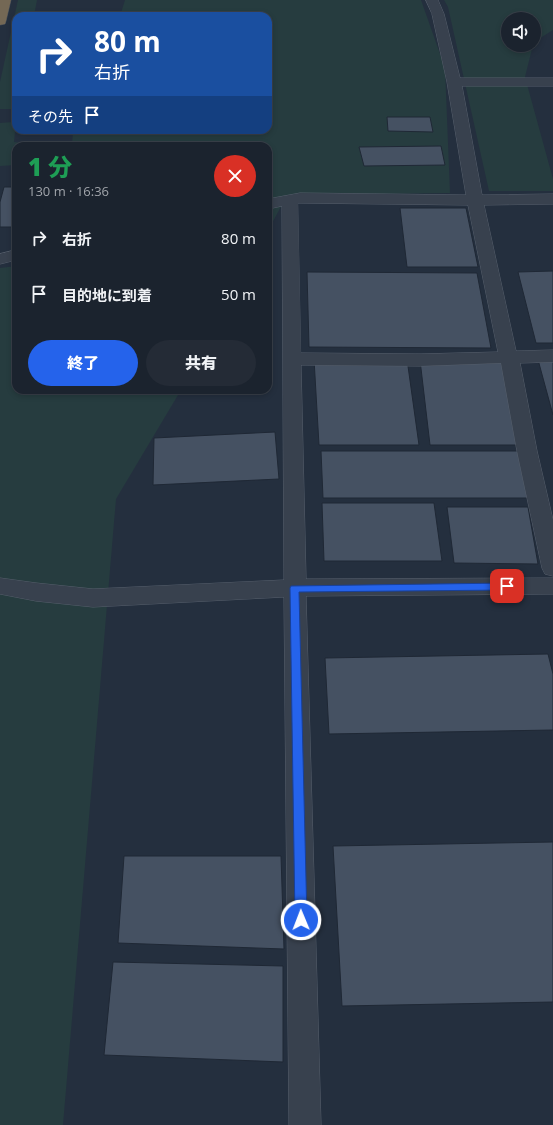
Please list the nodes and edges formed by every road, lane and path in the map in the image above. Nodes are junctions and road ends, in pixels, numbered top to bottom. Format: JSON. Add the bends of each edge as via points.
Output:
{"nodes":[{"id":1,"x":5,"y":0,"type":"edge"},
{"id":2,"x":432,"y":0,"type":"edge"},
{"id":3,"x":0,"y":21,"type":"edge"},
{"id":4,"x":454,"y":82,"type":"junction"},
{"id":5,"x":553,"y":82,"type":"edge"},
{"id":6,"x":553,"y":199,"type":"edge"},
{"id":7,"x":475,"y":200,"type":"junction"},
{"id":8,"x":279,"y":202,"type":"edge"},
{"id":9,"x":12,"y":256,"type":"edge"},
{"id":10,"x":0,"y":259,"type":"edge"},
{"id":11,"x":508,"y":356,"type":"junction"},
{"id":12,"x":553,"y":356,"type":"edge"},
{"id":13,"x":292,"y":359,"type":"junction"},
{"id":14,"x":553,"y":568,"type":"edge"},
{"id":15,"x":0,"y":586,"type":"edge"},
{"id":16,"x":553,"y":586,"type":"edge"},
{"id":17,"x":295,"y":588,"type":"junction"},
{"id":18,"x":305,"y":1125,"type":"edge"}],
"edges":[{"from":1,"to":3,"type":"highway"},
{"from":2,"to":4,"type":"street","via":[[438,14]]},
{"from":4,"to":5,"type":"street"},
{"from":4,"to":7,"type":"street"},
{"from":6,"to":7,"type":"street"},
{"from":7,"to":8,"type":"street","via":[[300,198]]},
{"from":7,"to":11,"type":"street"},
{"from":8,"to":13,"type":"street"},
{"from":9,"to":10,"type":"street"},
{"from":11,"to":12,"type":"street"},
{"from":11,"to":13,"type":"street","via":[[420,360]]},
{"from":11,"to":14,"type":"street"},
{"from":13,"to":17,"type":"street"},
{"from":15,"to":17,"type":"street","via":[[93,598]]},
{"from":16,"to":17,"type":"street"},
{"from":17,"to":18,"type":"street"}]}
